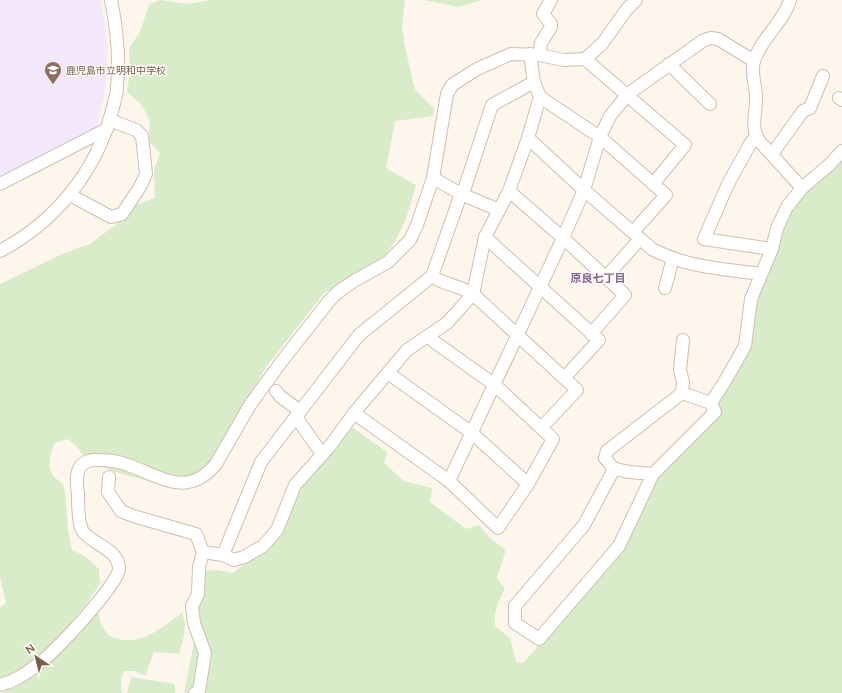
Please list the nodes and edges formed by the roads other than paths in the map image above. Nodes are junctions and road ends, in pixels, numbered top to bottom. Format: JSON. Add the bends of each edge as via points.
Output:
{"nodes":[{"id":1,"x":111,"y":0,"type":"edge"},
{"id":2,"x":551,"y":0,"type":"edge"},
{"id":3,"x":636,"y":0,"type":"edge"},
{"id":4,"x":790,"y":0,"type":"edge"},
{"id":5,"x":534,"y":55,"type":"junction"},
{"id":6,"x":585,"y":59,"type":"junction"},
{"id":7,"x":754,"y":61,"type":"junction"},
{"id":8,"x":669,"y":64,"type":"junction"},
{"id":9,"x":823,"y":76,"type":"dead end"},
{"id":10,"x":534,"y":82,"type":"junction"},
{"id":11,"x":628,"y":94,"type":"junction"},
{"id":12,"x":540,"y":97,"type":"junction"},
{"id":13,"x":710,"y":104,"type":"dead end"},
{"id":14,"x":108,"y":124,"type":"junction"},
{"id":15,"x":756,"y":136,"type":"junction"},
{"id":16,"x":600,"y":137,"type":"junction"},
{"id":17,"x":528,"y":138,"type":"junction"},
{"id":18,"x":842,"y":150,"type":"edge"},
{"id":19,"x":772,"y":154,"type":"junction"},
{"id":20,"x":433,"y":178,"type":"junction"},
{"id":21,"x":0,"y":184,"type":"edge"},
{"id":22,"x":653,"y":184,"type":"junction"},
{"id":23,"x":802,"y":188,"type":"junction"},
{"id":24,"x":584,"y":190,"type":"junction"},
{"id":25,"x":509,"y":191,"type":"junction"},
{"id":26,"x":461,"y":194,"type":"junction"},
{"id":27,"x":70,"y":195,"type":"junction"},
{"id":28,"x":499,"y":210,"type":"junction"},
{"id":29,"x":636,"y":235,"type":"junction"},
{"id":30,"x":485,"y":237,"type":"junction"},
{"id":31,"x":563,"y":238,"type":"junction"},
{"id":32,"x":772,"y":249,"type":"junction"},
{"id":33,"x":0,"y":251,"type":"edge"},
{"id":34,"x":673,"y":258,"type":"junction"},
{"id":35,"x":761,"y":274,"type":"junction"},
{"id":36,"x":432,"y":276,"type":"junction"},
{"id":37,"x":606,"y":277,"type":"junction"},
{"id":38,"x":540,"y":287,"type":"junction"},
{"id":39,"x":664,"y":288,"type":"dead end"},
{"id":40,"x":473,"y":294,"type":"junction"},
{"id":41,"x":592,"y":334,"type":"junction"},
{"id":42,"x":517,"y":335,"type":"junction"},
{"id":43,"x":428,"y":336,"type":"junction"},
{"id":44,"x":683,"y":340,"type":"dead end"},
{"id":45,"x":388,"y":373,"type":"junction"},
{"id":46,"x":564,"y":378,"type":"junction"},
{"id":47,"x":495,"y":385,"type":"junction"},
{"id":48,"x":276,"y":391,"type":"dead end"},
{"id":49,"x":682,"y":393,"type":"junction"},
{"id":50,"x":711,"y":403,"type":"junction"},
{"id":51,"x":354,"y":413,"type":"junction"},
{"id":52,"x":298,"y":414,"type":"junction"},
{"id":53,"x":541,"y":428,"type":"junction"},
{"id":54,"x":472,"y":433,"type":"junction"},
{"id":55,"x":322,"y":454,"type":"junction"},
{"id":56,"x":614,"y":469,"type":"junction"},
{"id":57,"x":653,"y":474,"type":"junction"},
{"id":58,"x":109,"y":477,"type":"dead end"},
{"id":59,"x":449,"y":481,"type":"junction"},
{"id":60,"x":528,"y":484,"type":"junction"},
{"id":61,"x":203,"y":552,"type":"junction"},
{"id":62,"x":223,"y":555,"type":"junction"},
{"id":63,"x":0,"y":685,"type":"edge"},
{"id":64,"x":195,"y":693,"type":"edge"}],
"edges":[{"from":1,"to":14,"type":"street","via":[[118,34],[119,63],[117,89]]},
{"from":2,"to":5,"type":"street","via":[[543,14],[551,27]]},
{"from":3,"to":6,"type":"street","via":[[602,44]]},
{"from":4,"to":7,"type":"street"},
{"from":5,"to":6,"type":"street","via":[[564,60]]},
{"from":5,"to":10,"type":"street"},
{"from":5,"to":20,"type":"street","via":[[511,54],[476,69],[452,85],[447,94]]},
{"from":6,"to":11,"type":"street"},
{"from":7,"to":8,"type":"street","via":[[718,38],[711,38]]},
{"from":7,"to":15,"type":"street","via":[[753,76],[757,98],[754,129]]},
{"from":8,"to":11,"type":"street"},
{"from":8,"to":13,"type":"street"},
{"from":9,"to":19,"type":"street","via":[[810,108],[804,111]]},
{"from":10,"to":12,"type":"street"},
{"from":10,"to":26,"type":"street","via":[[492,105]]},
{"from":11,"to":16,"type":"street","via":[[610,116]]},
{"from":11,"to":22,"type":"street","via":[[685,145]]},
{"from":12,"to":16,"type":"street"},
{"from":12,"to":17,"type":"street"},
{"from":14,"to":21,"type":"street"},
{"from":14,"to":27,"type":"street","via":[[100,147],[83,178]]},
{"from":14,"to":27,"type":"street","via":[[136,130],[142,136],[146,174],[140,187],[122,214],[111,217]]},
{"from":15,"to":19,"type":"street"},
{"from":15,"to":32,"type":"street","via":[[728,184],[704,239]]},
{"from":16,"to":22,"type":"street"},
{"from":16,"to":24,"type":"street"},
{"from":17,"to":24,"type":"street"},
{"from":17,"to":25,"type":"street"},
{"from":18,"to":23,"type":"street"},
{"from":19,"to":23,"type":"street"},
{"from":20,"to":26,"type":"street"},
{"from":20,"to":63,"type":"street","via":[[410,240],[388,262],[354,281],[329,301],[250,405],[210,471],[191,482],[180,483],[161,480],[132,466],[114,461],[93,459],[79,468],[78,509],[82,530],[113,556],[119,568],[117,577],[86,618],[38,665]]},
{"from":22,"to":29,"type":"street","via":[[666,195]]},
{"from":23,"to":32,"type":"street","via":[[777,228]]},
{"from":24,"to":29,"type":"street"},
{"from":24,"to":31,"type":"street"},
{"from":25,"to":28,"type":"street"},
{"from":25,"to":31,"type":"street"},
{"from":26,"to":28,"type":"street"},
{"from":26,"to":36,"type":"street"},
{"from":27,"to":33,"type":"street","via":[[47,219]]},
{"from":28,"to":30,"type":"street"},
{"from":29,"to":34,"type":"street","via":[[652,249]]},
{"from":29,"to":37,"type":"street"},
{"from":30,"to":38,"type":"street"},
{"from":30,"to":40,"type":"street"},
{"from":31,"to":37,"type":"street"},
{"from":31,"to":38,"type":"street"},
{"from":32,"to":35,"type":"street"},
{"from":34,"to":35,"type":"street","via":[[701,266]]},
{"from":34,"to":39,"type":"street"},
{"from":35,"to":50,"type":"street","via":[[751,299],[745,346]]},
{"from":36,"to":40,"type":"street","via":[[436,280]]},
{"from":36,"to":52,"type":"street","via":[[359,335]]},
{"from":37,"to":41,"type":"street","via":[[625,295]]},
{"from":38,"to":41,"type":"street"},
{"from":38,"to":42,"type":"street"},
{"from":40,"to":42,"type":"street"},
{"from":40,"to":43,"type":"street","via":[[447,323]]},
{"from":41,"to":46,"type":"street","via":[[599,340]]},
{"from":42,"to":46,"type":"street"},
{"from":42,"to":47,"type":"street"},
{"from":43,"to":45,"type":"street","via":[[407,350]]},
{"from":43,"to":47,"type":"street"},
{"from":44,"to":49,"type":"street","via":[[680,370]]},
{"from":45,"to":51,"type":"street"},
{"from":45,"to":54,"type":"street"},
{"from":46,"to":53,"type":"street","via":[[577,390]]},
{"from":47,"to":53,"type":"street"},
{"from":47,"to":54,"type":"street"},
{"from":48,"to":52,"type":"street"},
{"from":49,"to":50,"type":"street"},
{"from":49,"to":56,"type":"street","via":[[607,451],[605,458]]},
{"from":50,"to":57,"type":"street","via":[[715,412]]},
{"from":51,"to":55,"type":"street"},
{"from":51,"to":59,"type":"street"},
{"from":52,"to":55,"type":"street"},
{"from":52,"to":62,"type":"street","via":[[261,462]]},
{"from":53,"to":60,"type":"street","via":[[553,439]]},
{"from":54,"to":59,"type":"street"},
{"from":54,"to":60,"type":"street"},
{"from":55,"to":62,"type":"street","via":[[295,485],[277,530],[263,546],[234,560]]},
{"from":56,"to":57,"type":"street"},
{"from":56,"to":57,"type":"street","via":[[584,525],[515,606],[515,623],[539,639],[619,546]]},
{"from":58,"to":61,"type":"street","via":[[108,492],[121,511],[196,534]]},
{"from":59,"to":60,"type":"street","via":[[498,528]]},
{"from":61,"to":62,"type":"street"},
{"from":61,"to":64,"type":"street","via":[[199,567],[198,594],[192,606],[194,622],[205,653],[199,691]]}]}
